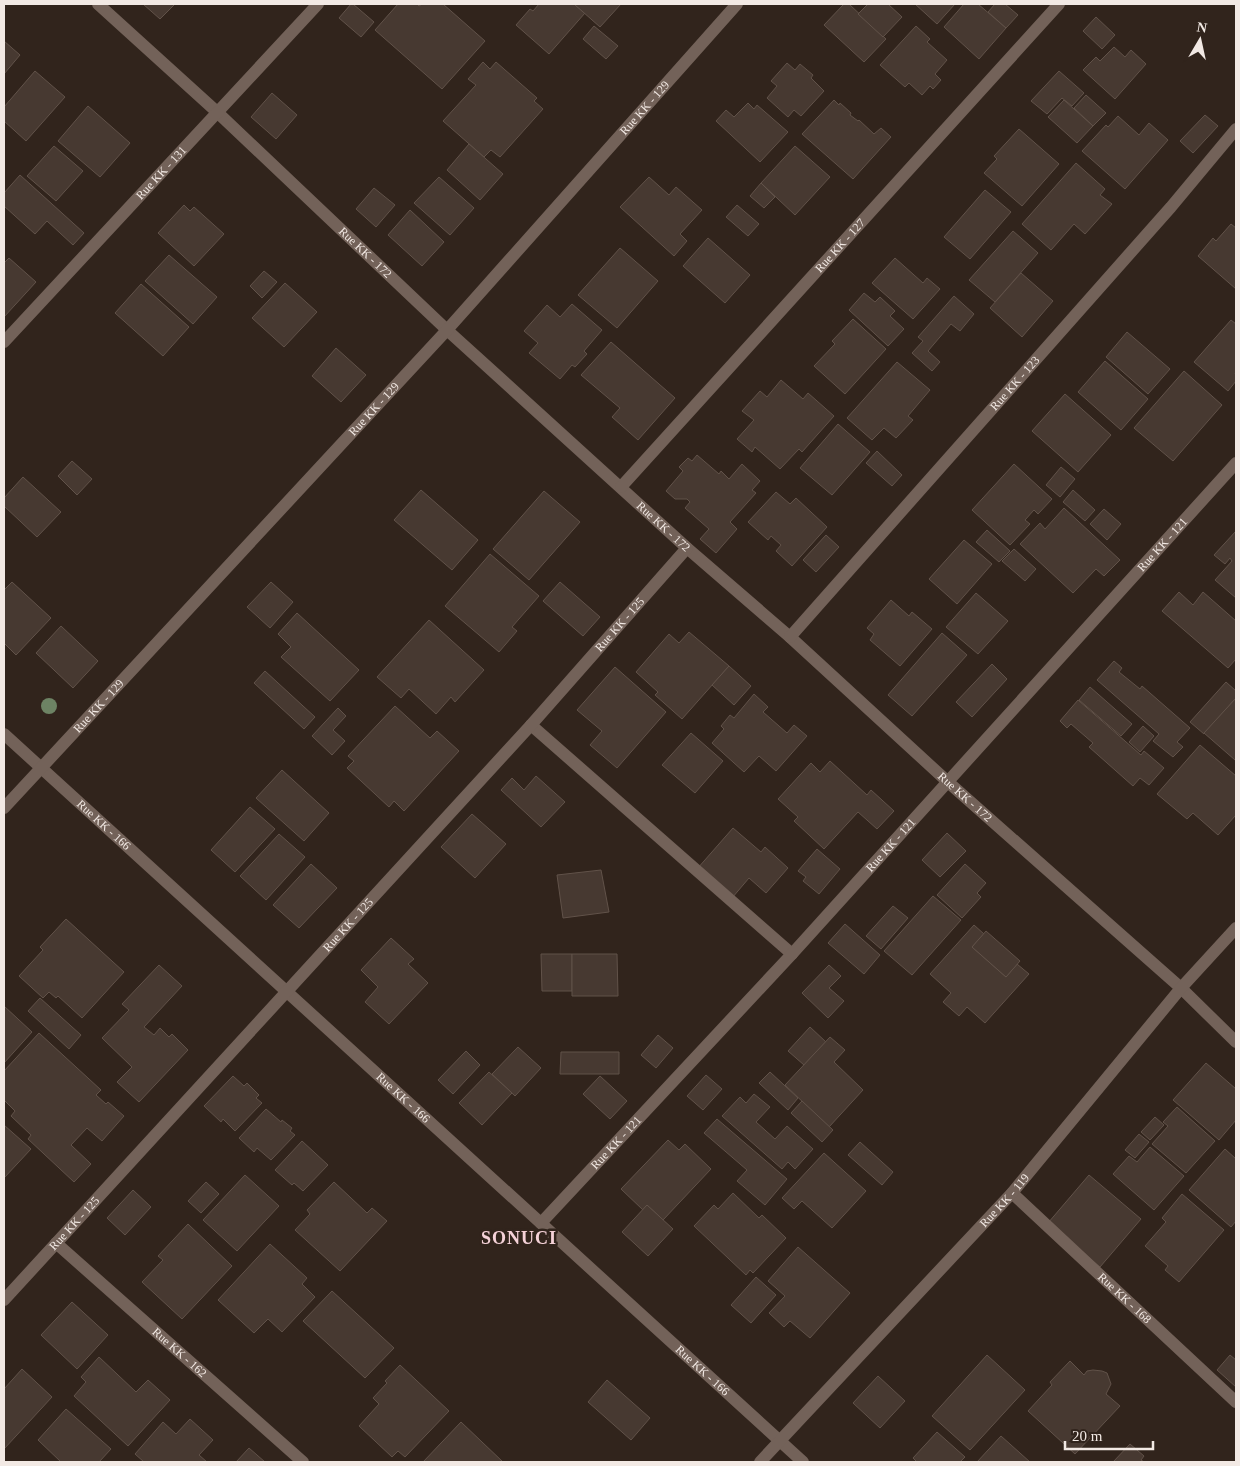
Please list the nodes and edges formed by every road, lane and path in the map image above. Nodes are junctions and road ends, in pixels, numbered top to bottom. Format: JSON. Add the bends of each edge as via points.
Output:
{"nodes":[{"id":1,"x":98,"y":4,"type":"edge"},
{"id":2,"x":318,"y":4,"type":"edge"},
{"id":3,"x":737,"y":4,"type":"edge"},
{"id":4,"x":1059,"y":4,"type":"edge"},
{"id":5,"x":217,"y":112,"type":"junction"},
{"id":6,"x":1236,"y":129,"type":"edge"},
{"id":7,"x":448,"y":330,"type":"junction"},
{"id":8,"x":4,"y":342,"type":"edge"},
{"id":9,"x":1236,"y":463,"type":"edge"},
{"id":10,"x":621,"y":487,"type":"junction"},
{"id":11,"x":687,"y":548,"type":"junction"},
{"id":12,"x":790,"y":637,"type":"junction"},
{"id":13,"x":531,"y":725,"type":"junction"},
{"id":14,"x":4,"y":734,"type":"edge"},
{"id":15,"x":41,"y":768,"type":"junction"},
{"id":16,"x":948,"y":782,"type":"junction"},
{"id":17,"x":4,"y":808,"type":"edge"},
{"id":18,"x":1236,"y":928,"type":"edge"},
{"id":19,"x":792,"y":954,"type":"junction"},
{"id":20,"x":1181,"y":988,"type":"junction"},
{"id":21,"x":286,"y":992,"type":"junction"},
{"id":22,"x":1236,"y":1042,"type":"edge"},
{"id":23,"x":1012,"y":1193,"type":"junction"},
{"id":24,"x":540,"y":1223,"type":"junction"},
{"id":25,"x":56,"y":1244,"type":"junction"},
{"id":26,"x":4,"y":1300,"type":"edge"},
{"id":27,"x":1236,"y":1402,"type":"edge"},
{"id":28,"x":780,"y":1441,"type":"junction"},
{"id":29,"x":303,"y":1462,"type":"edge"},
{"id":30,"x":760,"y":1462,"type":"edge"},
{"id":31,"x":803,"y":1462,"type":"edge"}],
"edges":[{"from":1,"to":5,"type":"street","name":"Rue KK - 172"},
{"from":2,"to":5,"type":"street","name":"Rue KK - 131"},
{"from":3,"to":7,"type":"street","name":"Rue KK - 129"},
{"from":4,"to":10,"type":"street","name":"Rue KK - 127"},
{"from":5,"to":7,"type":"street","name":"Rue KK - 172"},
{"from":5,"to":8,"type":"street","name":"Rue KK - 131"},
{"from":6,"to":12,"type":"street","name":"Rue KK - 123","via":[[1165,214]]},
{"from":7,"to":10,"type":"street","name":"Rue KK - 172"},
{"from":7,"to":15,"type":"street","name":"Rue KK - 129"},
{"from":9,"to":16,"type":"street","name":"Rue KK - 121"},
{"from":10,"to":11,"type":"street","name":"Rue KK - 172"},
{"from":11,"to":12,"type":"street","name":"Rue KK - 172"},
{"from":11,"to":13,"type":"street","name":"Rue KK - 125"},
{"from":12,"to":16,"type":"street","name":"Rue KK - 172"},
{"from":13,"to":19,"type":"street"},
{"from":13,"to":21,"type":"street","name":"Rue KK - 125"},
{"from":14,"to":15,"type":"street","name":"Rue KK - 166"},
{"from":15,"to":17,"type":"street","name":"Rue KK - 129"},
{"from":15,"to":21,"type":"street","name":"Rue KK - 166"},
{"from":16,"to":19,"type":"street","name":"Rue KK - 121"},
{"from":16,"to":20,"type":"street","name":"Rue KK - 172"},
{"from":18,"to":20,"type":"street","name":"Rue KK - 119"},
{"from":19,"to":24,"type":"street","name":"Rue KK - 121"},
{"from":20,"to":22,"type":"street","name":"Rue KK - 172"},
{"from":20,"to":23,"type":"street","name":"Rue KK - 119"},
{"from":21,"to":24,"type":"street","name":"Rue KK - 166"},
{"from":21,"to":25,"type":"street","name":"Rue KK - 125"},
{"from":23,"to":27,"type":"street","name":"Rue KK - 168"},
{"from":23,"to":28,"type":"street","name":"Rue KK - 119"},
{"from":24,"to":28,"type":"street","name":"Rue KK - 166"},
{"from":25,"to":26,"type":"street","name":"Rue KK - 125"},
{"from":25,"to":29,"type":"street","name":"Rue KK - 162"},
{"from":28,"to":30,"type":"street","name":"Rue KK - 119"},
{"from":28,"to":31,"type":"street","name":"Rue KK - 166"}]}
